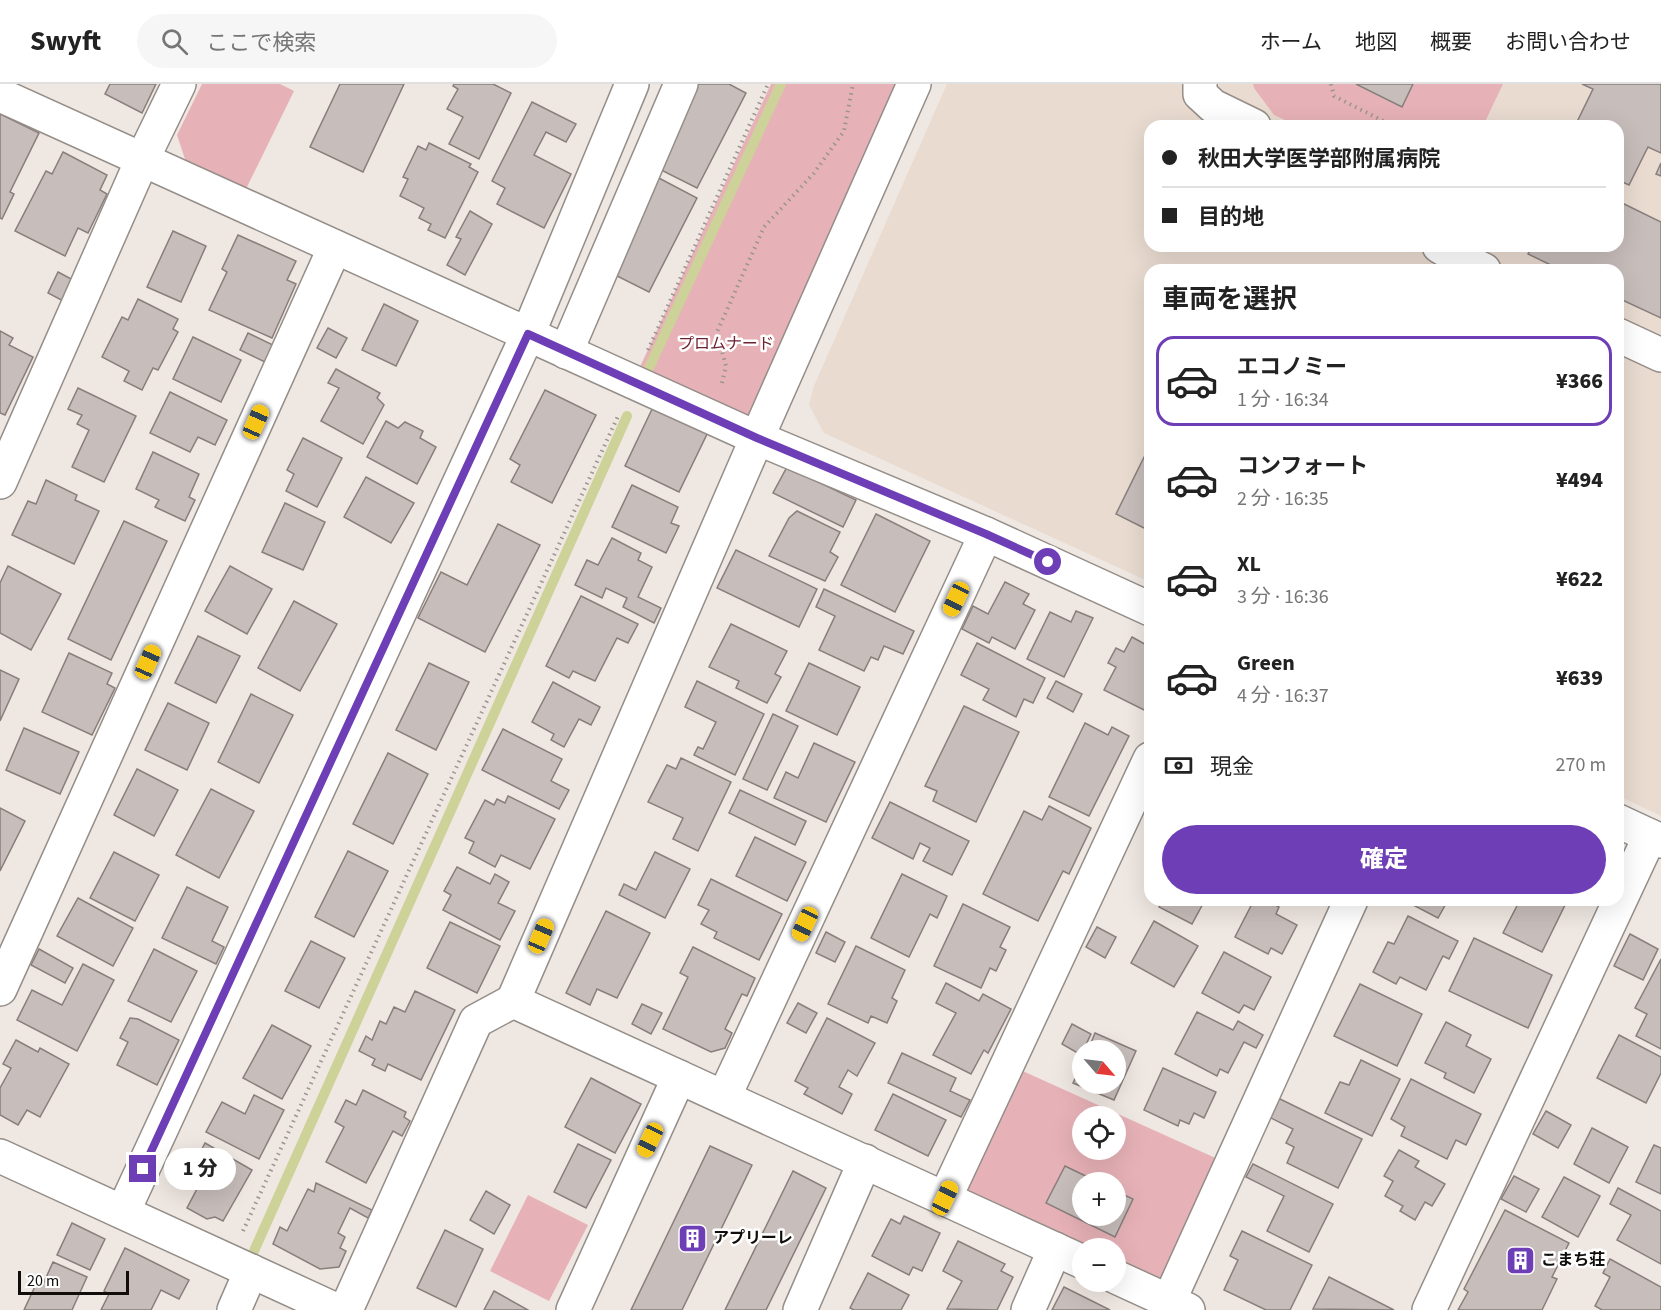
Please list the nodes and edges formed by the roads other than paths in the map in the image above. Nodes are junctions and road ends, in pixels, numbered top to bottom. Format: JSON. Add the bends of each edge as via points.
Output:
{"nodes":[{"id":1,"x":179,"y":84,"type":"edge"},
{"id":2,"x":632,"y":84,"type":"edge"},
{"id":3,"x":681,"y":84,"type":"edge"},
{"id":4,"x":914,"y":84,"type":"edge"},
{"id":5,"x":1200,"y":84,"type":"edge"},
{"id":6,"x":0,"y":95,"type":"edge"},
{"id":7,"x":1242,"y":120,"type":"edge"},
{"id":8,"x":142,"y":158,"type":"junction"},
{"id":9,"x":335,"y":247,"type":"junction"},
{"id":10,"x":1449,"y":252,"type":"edge"},
{"id":11,"x":1472,"y":264,"type":"edge"},
{"id":12,"x":528,"y":334,"type":"junction"},
{"id":13,"x":1624,"y":338,"type":"edge"},
{"id":14,"x":566,"y":352,"type":"junction"},
{"id":15,"x":1661,"y":355,"type":"edge"},
{"id":16,"x":757,"y":438,"type":"junction"},
{"id":17,"x":0,"y":482,"type":"edge"},
{"id":18,"x":986,"y":534,"type":"junction"},
{"id":19,"x":1144,"y":606,"type":"edge"},
{"id":20,"x":1144,"y":772,"type":"edge"},
{"id":21,"x":1624,"y":824,"type":"edge"},
{"id":22,"x":1656,"y":839,"type":"edge"},
{"id":23,"x":1624,"y":905,"type":"edge"},
{"id":24,"x":1348,"y":906,"type":"edge"},
{"id":25,"x":1624,"y":906,"type":"edge"},
{"id":26,"x":0,"y":989,"type":"edge"},
{"id":27,"x":513,"y":1001,"type":"junction"},
{"id":28,"x":679,"y":1077,"type":"junction"},
{"id":29,"x":724,"y":1098,"type":"junction"},
{"id":30,"x":0,"y":1156,"type":"edge"},
{"id":31,"x":865,"y":1161,"type":"junction"},
{"id":32,"x":945,"y":1198,"type":"junction"},
{"id":33,"x":123,"y":1212,"type":"junction"},
{"id":34,"x":1069,"y":1255,"type":"edge"},
{"id":35,"x":240,"y":1266,"type":"junction"},
{"id":36,"x":1126,"y":1282,"type":"edge"},
{"id":37,"x":1178,"y":1306,"type":"edge"},
{"id":38,"x":234,"y":1310,"type":"edge"},
{"id":39,"x":336,"y":1310,"type":"edge"},
{"id":40,"x":346,"y":1310,"type":"edge"},
{"id":41,"x":573,"y":1310,"type":"edge"},
{"id":42,"x":800,"y":1310,"type":"edge"},
{"id":43,"x":1028,"y":1310,"type":"edge"},
{"id":44,"x":1429,"y":1310,"type":"edge"}],
"edges":[{"from":1,"to":8,"type":"street"},
{"from":2,"to":12,"type":"street"},
{"from":3,"to":14,"type":"street"},
{"from":4,"to":16,"type":"street"},
{"from":5,"to":7,"type":"street","via":[[1200,94],[1213,106]]},
{"from":6,"to":8,"type":"street"},
{"from":8,"to":9,"type":"street"},
{"from":8,"to":17,"type":"street"},
{"from":9,"to":12,"type":"street"},
{"from":9,"to":26,"type":"street"},
{"from":10,"to":11,"type":"street"},
{"from":12,"to":14,"type":"street"},
{"from":12,"to":33,"type":"street"},
{"from":13,"to":15,"type":"street"},
{"from":14,"to":16,"type":"street"},
{"from":16,"to":18,"type":"street"},
{"from":16,"to":27,"type":"street"},
{"from":18,"to":19,"type":"street"},
{"from":18,"to":29,"type":"street"},
{"from":20,"to":32,"type":"street"},
{"from":21,"to":22,"type":"street"},
{"from":22,"to":23,"type":"street"},
{"from":24,"to":37,"type":"street"},
{"from":25,"to":44,"type":"street"},
{"from":27,"to":28,"type":"street"},
{"from":27,"to":40,"type":"street","via":[[476,1021]]},
{"from":28,"to":29,"type":"street"},
{"from":28,"to":41,"type":"street"},
{"from":29,"to":31,"type":"street"},
{"from":30,"to":33,"type":"street"},
{"from":31,"to":32,"type":"street"},
{"from":31,"to":42,"type":"street"},
{"from":32,"to":34,"type":"street"},
{"from":33,"to":35,"type":"street"},
{"from":34,"to":43,"type":"street"},
{"from":35,"to":38,"type":"street"},
{"from":35,"to":39,"type":"street"},
{"from":36,"to":37,"type":"street"}]}
